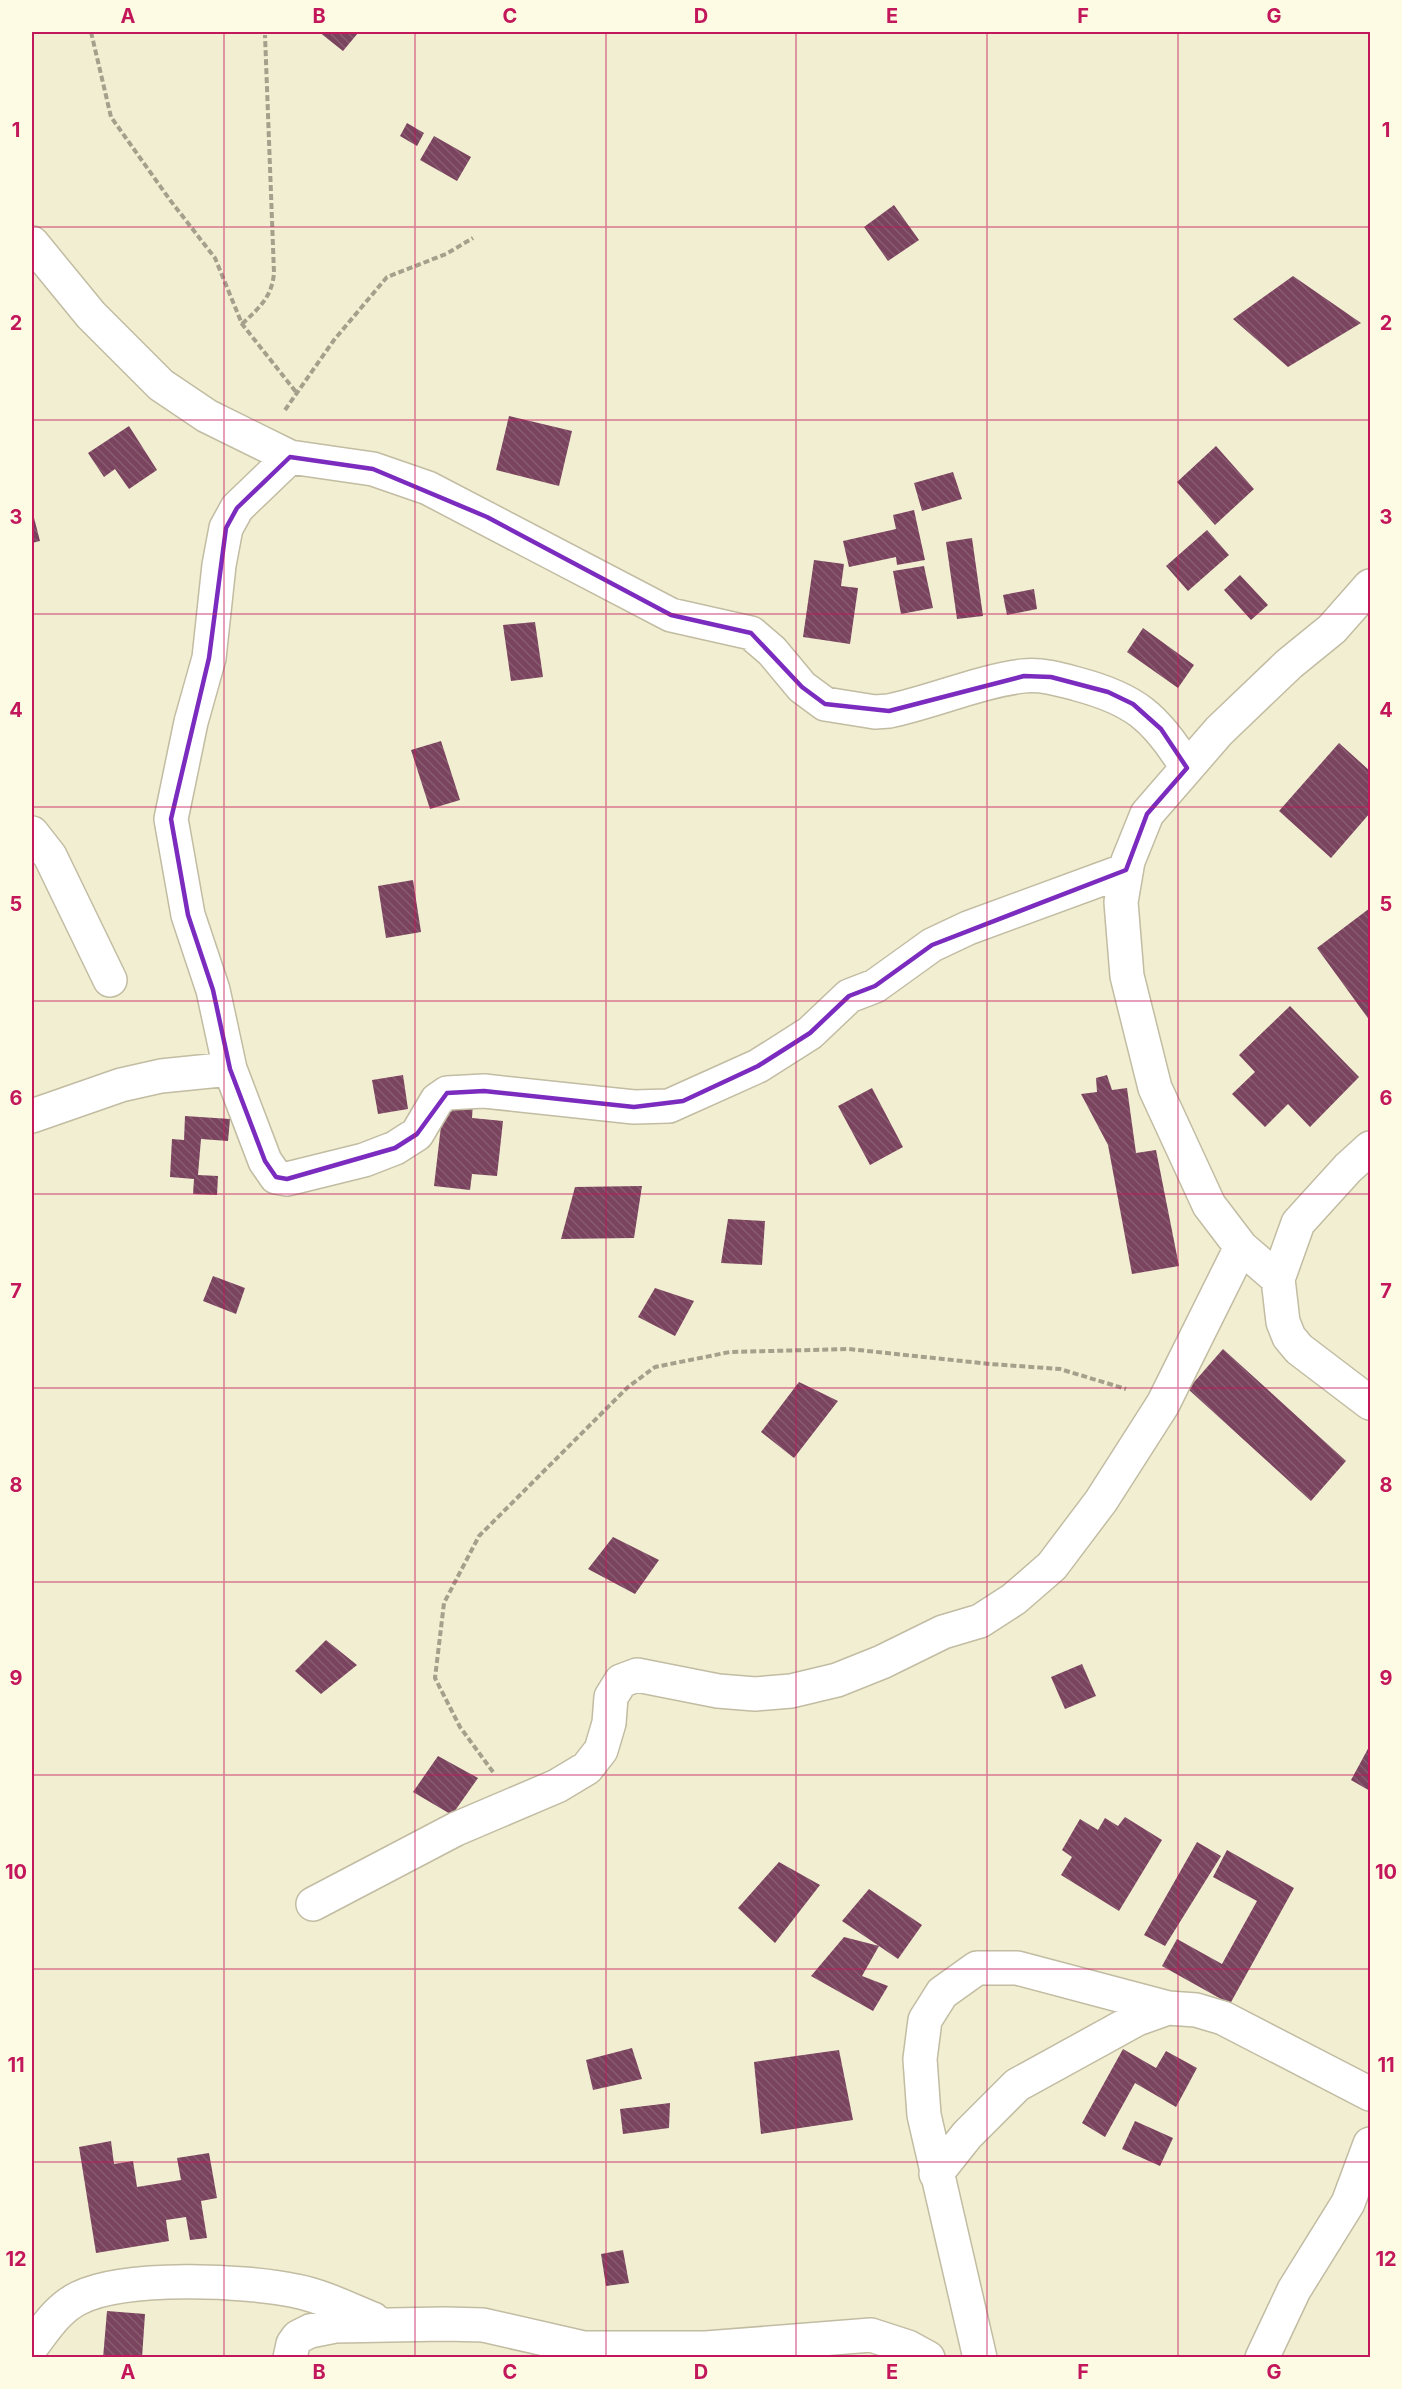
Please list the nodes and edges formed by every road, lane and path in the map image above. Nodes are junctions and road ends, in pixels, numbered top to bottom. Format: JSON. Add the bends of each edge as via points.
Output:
{"nodes":[{"id":1,"x":91,"y":32,"type":"edge"},
{"id":2,"x":265,"y":35,"type":"dead end"},
{"id":3,"x":473,"y":238,"type":"dead end"},
{"id":4,"x":32,"y":243,"type":"edge"},
{"id":5,"x":242,"y":324,"type":"junction"},
{"id":6,"x":296,"y":392,"type":"junction"},
{"id":7,"x":277,"y":450,"type":"junction"},
{"id":8,"x":1371,"y":586,"type":"edge"},
{"id":9,"x":1187,"y":768,"type":"junction"},
{"id":10,"x":32,"y":832,"type":"edge"},
{"id":11,"x":1126,"y":870,"type":"junction"},
{"id":12,"x":110,"y":980,"type":"dead end"},
{"id":13,"x":230,"y":1069,"type":"junction"},
{"id":14,"x":32,"y":1116,"type":"edge"},
{"id":15,"x":1371,"y":1148,"type":"edge"},
{"id":16,"x":1241,"y":1247,"type":"junction"},
{"id":17,"x":1278,"y":1279,"type":"junction"},
{"id":18,"x":1371,"y":1402,"type":"edge"},
{"id":19,"x":1163,"y":1404,"type":"junction"},
{"id":20,"x":516,"y":1804,"type":"junction"},
{"id":21,"x":313,"y":1904,"type":"dead end"},
{"id":22,"x":1168,"y":2008,"type":"junction"},
{"id":23,"x":1371,"y":2094,"type":"edge"},
{"id":24,"x":1371,"y":2144,"type":"edge"},
{"id":25,"x":936,"y":2174,"type":"junction"},
{"id":26,"x":388,"y":2325,"type":"junction"},
{"id":27,"x":32,"y":2346,"type":"edge"},
{"id":28,"x":290,"y":2358,"type":"edge"},
{"id":29,"x":928,"y":2358,"type":"edge"},
{"id":30,"x":980,"y":2358,"type":"edge"},
{"id":31,"x":1262,"y":2358,"type":"edge"}],
"edges":[{"from":1,"to":5,"type":"path","via":[[111,117],[215,258]]},
{"from":2,"to":5,"type":"path","via":[[274,273],[272,291],[266,301]]},
{"from":3,"to":6,"type":"path","via":[[446,254],[387,277]]},
{"from":4,"to":7,"type":"street","via":[[91,315],[161,384],[207,416]]},
{"from":5,"to":6,"type":"path"},
{"from":6,"to":7,"type":"path"},
{"from":7,"to":9,"type":"street","via":[[373,469],[428,488],[671,615],[751,633],[802,687],[825,704],[889,711],[1004,680],[1051,677],[1108,692],[1133,704],[1161,729]]},
{"from":7,"to":13,"type":"street","via":[[226,528],[209,658],[171,819],[188,915],[213,990]]},
{"from":8,"to":9,"type":"street","via":[[1332,628],[1219,731]]},
{"from":9,"to":11,"type":"street","via":[[1147,814]]},
{"from":10,"to":12,"type":"street","via":[[50,856]]},
{"from":11,"to":13,"type":"street","via":[[932,945],[875,986],[849,996],[810,1034],[758,1066],[669,1106],[623,1107],[484,1091],[447,1093],[440,1097],[417,1134],[395,1148],[364,1160],[281,1179],[265,1161]]},
{"from":11,"to":16,"type":"street","via":[[1122,902],[1127,976],[1155,1088],[1209,1205]]},
{"from":13,"to":14,"type":"street","via":[[161,1076],[121,1085]]},
{"from":15,"to":17,"type":"street","via":[[1298,1223]]},
{"from":16,"to":17,"type":"street"},
{"from":16,"to":19,"type":"street"},
{"from":17,"to":18,"type":"street","via":[[1283,1323],[1289,1337],[1299,1349]]},
{"from":19,"to":20,"type":"street","via":[[1101,1501],[1052,1566],[1014,1599],[980,1621],[943,1632],[837,1680],[791,1691],[718,1691],[637,1676],[621,1681],[611,1697],[601,1750],[587,1768]]},
{"from":19,"to":20,"type":"path","via":[[1114,1384],[1060,1369],[849,1349],[730,1352],[655,1367],[628,1387],[479,1536],[444,1603],[435,1678],[460,1727]]},
{"from":20,"to":21,"type":"street","via":[[456,1829]]},
{"from":22,"to":23,"type":"street","via":[[1196,2010],[1223,2018]]},
{"from":22,"to":25,"type":"street","via":[[1137,2019],[1017,2085],[967,2135]]},
{"from":22,"to":25,"type":"street","via":[[1017,1968],[977,1968],[942,1992],[925,2020],[920,2059],[924,2115]]},
{"from":24,"to":31,"type":"street","via":[[1348,2203],[1294,2290]]},
{"from":25,"to":30,"type":"street"},
{"from":26,"to":27,"type":"street","via":[[297,2291],[199,2282],[123,2285],[80,2297],[66,2306]]},
{"from":26,"to":28,"type":"street","via":[[335,2326],[310,2331],[298,2337]]},
{"from":26,"to":29,"type":"street","via":[[483,2325],[596,2349],[706,2348],[871,2335]]}]}
